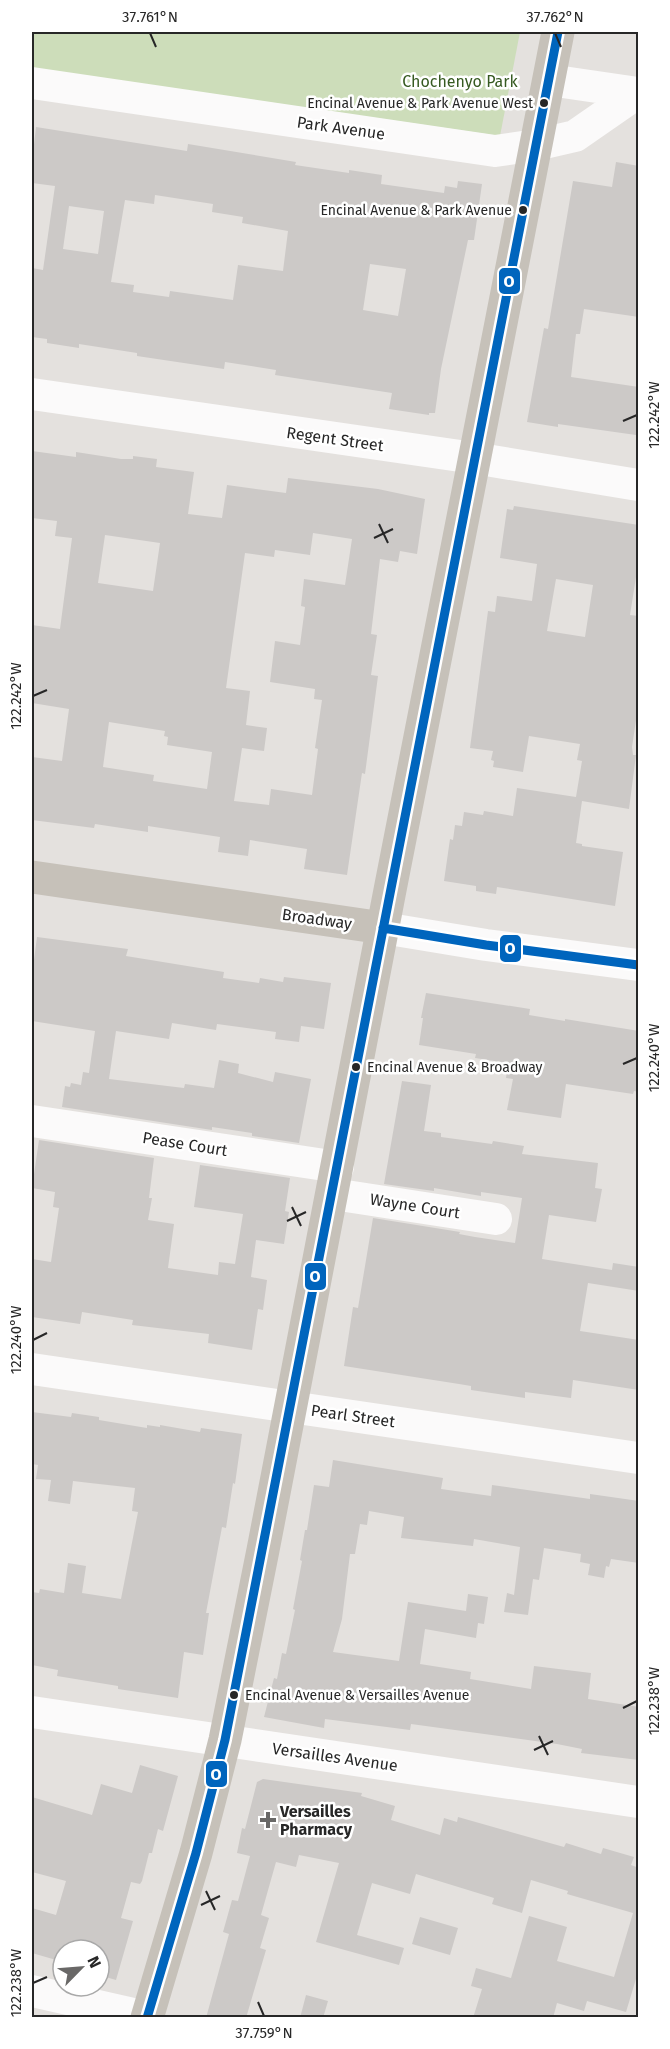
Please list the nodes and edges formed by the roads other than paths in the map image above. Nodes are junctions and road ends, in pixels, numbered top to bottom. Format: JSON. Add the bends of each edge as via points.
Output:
{"nodes":[{"id":1,"x":558,"y":32,"type":"edge"},
{"id":2,"x":549,"y":80,"type":"junction"},
{"id":3,"x":32,"y":83,"type":"edge"},
{"id":4,"x":638,"y":93,"type":"edge"},
{"id":5,"x":536,"y":145,"type":"junction"},
{"id":6,"x":32,"y":394,"type":"edge"},
{"id":7,"x":474,"y":459,"type":"junction"},
{"id":8,"x":639,"y":485,"type":"edge"},
{"id":9,"x":32,"y":877,"type":"edge"},
{"id":10,"x":383,"y":928,"type":"junction"},
{"id":11,"x":639,"y":965,"type":"edge"},
{"id":12,"x":32,"y":1121,"type":"edge"},
{"id":13,"x":335,"y":1180,"type":"junction"},
{"id":14,"x":496,"y":1219,"type":"dead end"},
{"id":15,"x":32,"y":1369,"type":"edge"},
{"id":16,"x":290,"y":1407,"type":"junction"},
{"id":17,"x":639,"y":1458,"type":"edge"},
{"id":18,"x":32,"y":1712,"type":"edge"},
{"id":19,"x":225,"y":1740,"type":"junction"},
{"id":20,"x":639,"y":1802,"type":"edge"},
{"id":21,"x":32,"y":1991,"type":"edge"},
{"id":22,"x":147,"y":2017,"type":"edge"}],
"edges":[{"from":1,"to":2,"type":"main road"},
{"from":2,"to":4,"type":"street","name":"Park Avenue"},
{"from":2,"to":5,"type":"main road"},
{"from":3,"to":5,"type":"street","name":"Park Avenue","via":[[495,151]]},
{"from":4,"to":5,"type":"street","name":"Park Avenue","via":[[575,136]]},
{"from":5,"to":7,"type":"main road"},
{"from":6,"to":7,"type":"street","name":"Regent Street"},
{"from":7,"to":8,"type":"street","name":"Regent Street"},
{"from":7,"to":10,"type":"main road"},
{"from":9,"to":10,"type":"main road","name":"Broadway"},
{"from":10,"to":11,"type":"street","name":"Broadway"},
{"from":10,"to":13,"type":"main road"},
{"from":12,"to":13,"type":"street","name":"Pease Court"},
{"from":13,"to":14,"type":"street","name":"Wayne Court"},
{"from":13,"to":16,"type":"main road"},
{"from":15,"to":16,"type":"street","name":"Pearl Street"},
{"from":16,"to":17,"type":"street","name":"Pearl Street"},
{"from":16,"to":19,"type":"main road"},
{"from":18,"to":19,"type":"street","name":"Versailles Avenue"},
{"from":19,"to":20,"type":"street","name":"Versailles Avenue"},
{"from":19,"to":22,"type":"main road"},
{"from":21,"to":22,"type":"street"}]}
